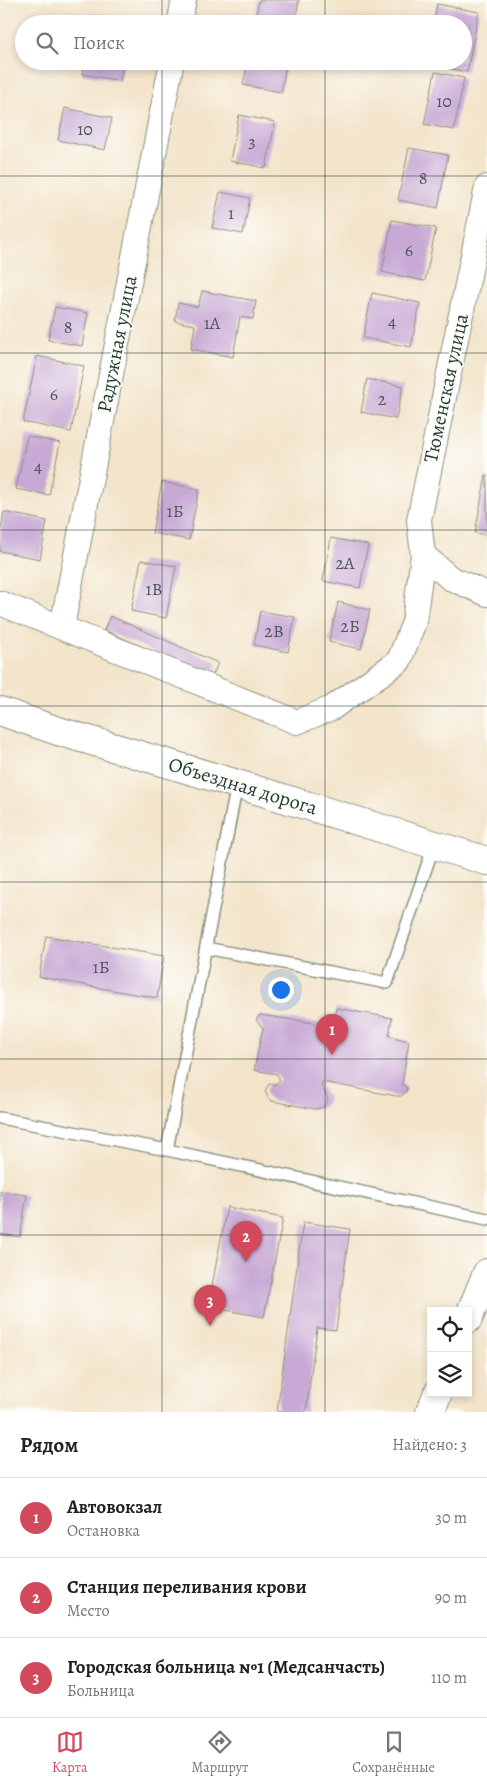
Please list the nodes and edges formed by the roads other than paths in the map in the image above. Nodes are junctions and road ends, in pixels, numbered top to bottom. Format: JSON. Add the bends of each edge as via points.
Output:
{"nodes":[{"id":1,"x":184,"y":0,"type":"edge"},
{"id":2,"x":181,"y":15,"type":"edge"},
{"id":3,"x":170,"y":70,"type":"edge"},
{"id":4,"x":487,"y":186,"type":"edge"},
{"id":5,"x":423,"y":554,"type":"junction"},
{"id":6,"x":487,"y":594,"type":"edge"},
{"id":7,"x":0,"y":603,"type":"edge"},
{"id":8,"x":62,"y":627,"type":"junction"},
{"id":9,"x":0,"y":711,"type":"edge"},
{"id":10,"x":237,"y":784,"type":"junction"},
{"id":11,"x":434,"y":844,"type":"junction"},
{"id":12,"x":487,"y":860,"type":"edge"},
{"id":13,"x":206,"y":948,"type":"junction"},
{"id":14,"x":0,"y":1118,"type":"edge"},
{"id":15,"x":167,"y":1150,"type":"junction"},
{"id":16,"x":487,"y":1219,"type":"edge"},
{"id":17,"x":487,"y":1274,"type":"edge"},
{"id":18,"x":472,"y":1310,"type":"edge"},
{"id":19,"x":436,"y":1397,"type":"edge"},
{"id":20,"x":430,"y":1412,"type":"edge"}],
"edges":[{"from":1,"to":2,"type":"street"},
{"from":3,"to":8,"type":"street","name":"Радужная улица"},
{"from":4,"to":5,"type":"street","name":"Тюменская улица","via":[[419,520]]},
{"from":5,"to":6,"type":"street","via":[[450,578]]},
{"from":5,"to":8,"type":"street","name":"Тюменская улица","via":[[414,622],[399,661],[332,708],[297,722]]},
{"from":7,"to":8,"type":"street","name":"Тюменская улица"},
{"from":9,"to":10,"type":"main road","name":"Объездная дорога"},
{"from":10,"to":11,"type":"main road","name":"Объездная дорога"},
{"from":10,"to":13,"type":"lane"},
{"from":11,"to":12,"type":"main road","name":"Объездная дорога"},
{"from":11,"to":13,"type":"lane","via":[[387,983]]},
{"from":13,"to":15,"type":"lane"},
{"from":14,"to":15,"type":"lane"},
{"from":15,"to":16,"type":"lane"},
{"from":17,"to":18,"type":"main road"},
{"from":19,"to":20,"type":"main road"}]}
